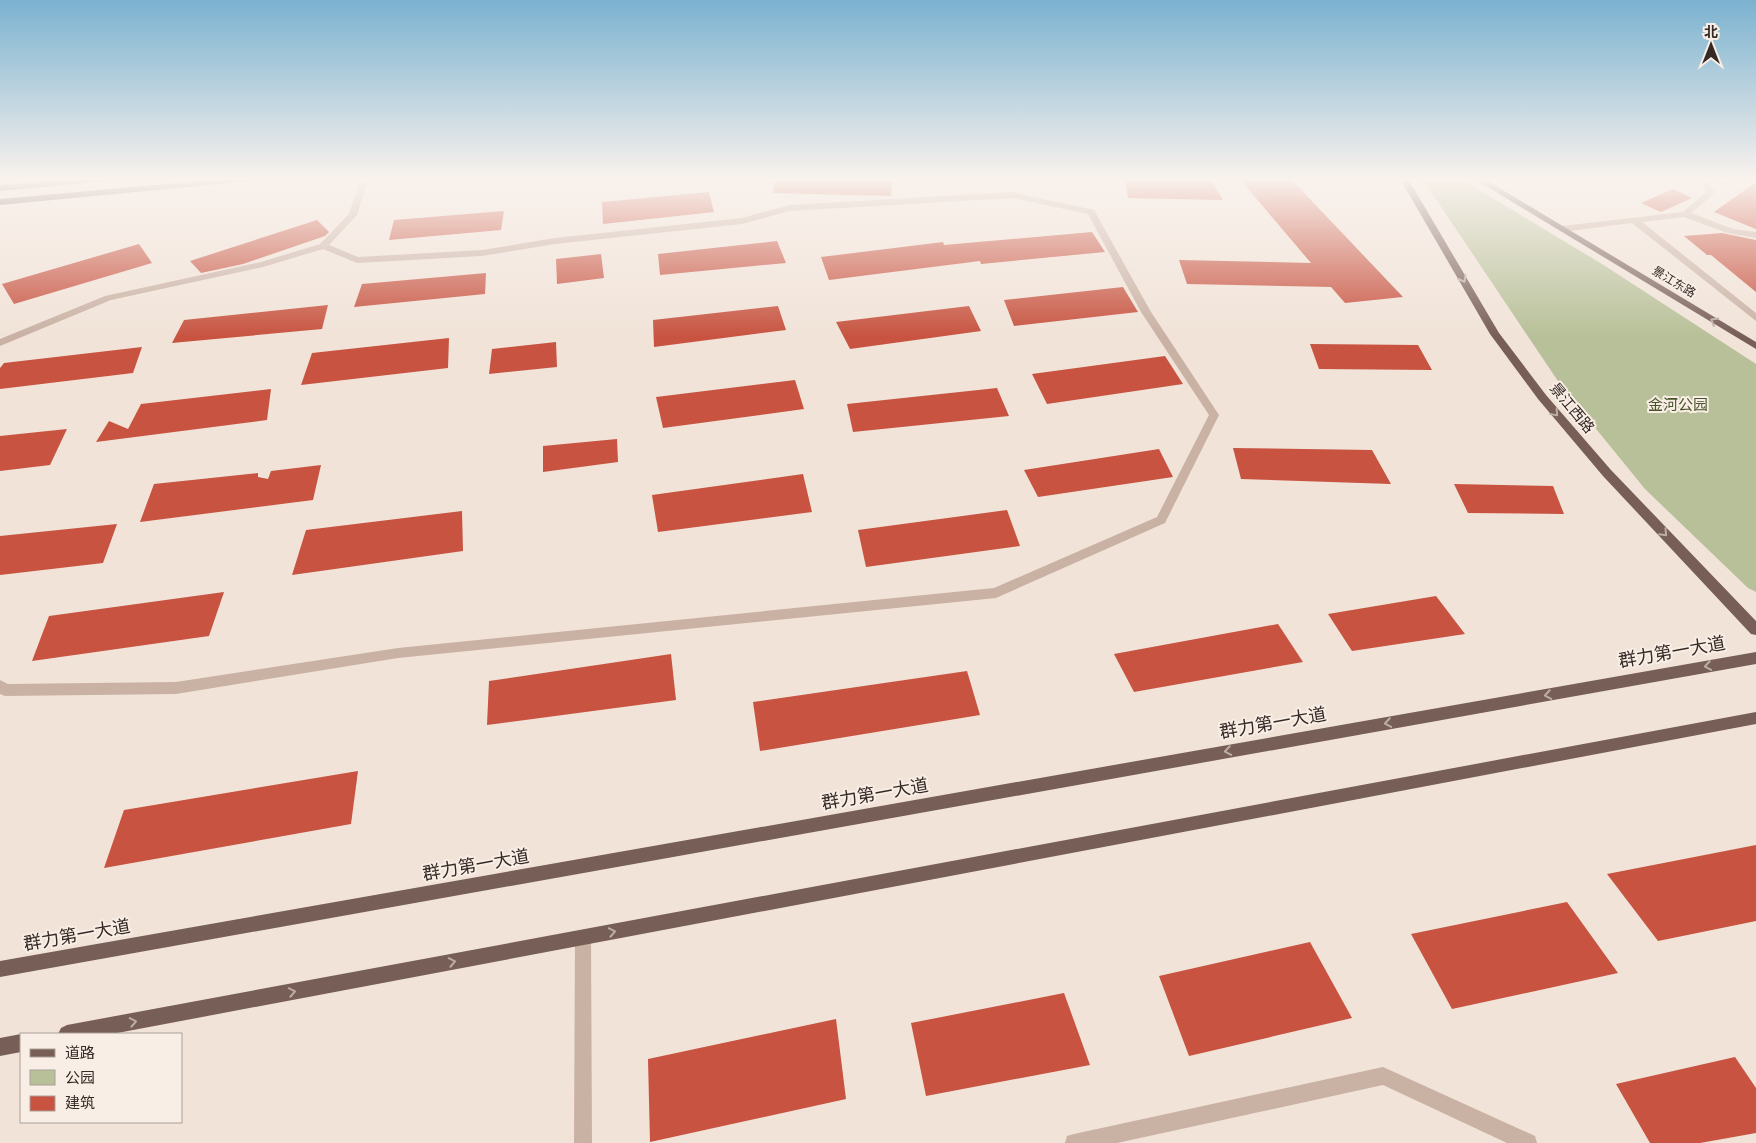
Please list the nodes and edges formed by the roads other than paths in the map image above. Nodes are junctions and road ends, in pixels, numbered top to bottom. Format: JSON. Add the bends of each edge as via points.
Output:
{"nodes":[{"id":1,"x":338,"y":230,"type":"edge"},
{"id":2,"x":655,"y":230,"type":"edge"},
{"id":3,"x":1101,"y":230,"type":"edge"},
{"id":4,"x":1434,"y":230,"type":"edge"},
{"id":5,"x":1562,"y":230,"type":"edge"},
{"id":6,"x":1648,"y":230,"type":"edge"},
{"id":7,"x":1729,"y":230,"type":"edge"},
{"id":8,"x":1756,"y":235,"type":"edge"},
{"id":9,"x":323,"y":246,"type":"junction"},
{"id":10,"x":1756,"y":318,"type":"edge"},
{"id":11,"x":0,"y":343,"type":"edge"},
{"id":12,"x":1756,"y":346,"type":"edge"},
{"id":13,"x":1756,"y":630,"type":"edge"},
{"id":14,"x":1756,"y":658,"type":"edge"},
{"id":15,"x":0,"y":686,"type":"edge"},
{"id":16,"x":1756,"y":718,"type":"edge"},
{"id":17,"x":583,"y":938,"type":"junction"},
{"id":18,"x":0,"y":969,"type":"edge"},
{"id":19,"x":72,"y":1033,"type":"edge"},
{"id":20,"x":20,"y":1043,"type":"edge"},
{"id":21,"x":0,"y":1047,"type":"edge"},
{"id":22,"x":583,"y":1143,"type":"edge"},
{"id":23,"x":1074,"y":1143,"type":"edge"},
{"id":24,"x":1528,"y":1143,"type":"edge"}],
"edges":[{"from":1,"to":9,"type":"street"},
{"from":2,"to":9,"type":"street","via":[[482,253],[357,260]]},
{"from":3,"to":15,"type":"street","via":[[1146,312],[1214,415],[1161,520],[996,593],[398,653],[176,688],[5,690]]},
{"from":4,"to":13,"type":"main road","name":"景江西路","one_way":true,"via":[[1495,334],[1542,397],[1607,473]]},
{"from":12,"to":5,"type":"main road","name":"景江东路","one_way":true},
{"from":6,"to":10,"type":"street"},
{"from":7,"to":8,"type":"street"},
{"from":9,"to":11,"type":"street","via":[[263,264],[108,298]]},
{"from":14,"to":18,"type":"main road","name":"群力第一大道","one_way":true},
{"from":17,"to":16,"type":"main road","one_way":true},
{"from":19,"to":17,"type":"main road","one_way":true},
{"from":17,"to":22,"type":"street"},
{"from":20,"to":21,"type":"main road"},
{"from":23,"to":24,"type":"street","via":[[1384,1076]]}]}
